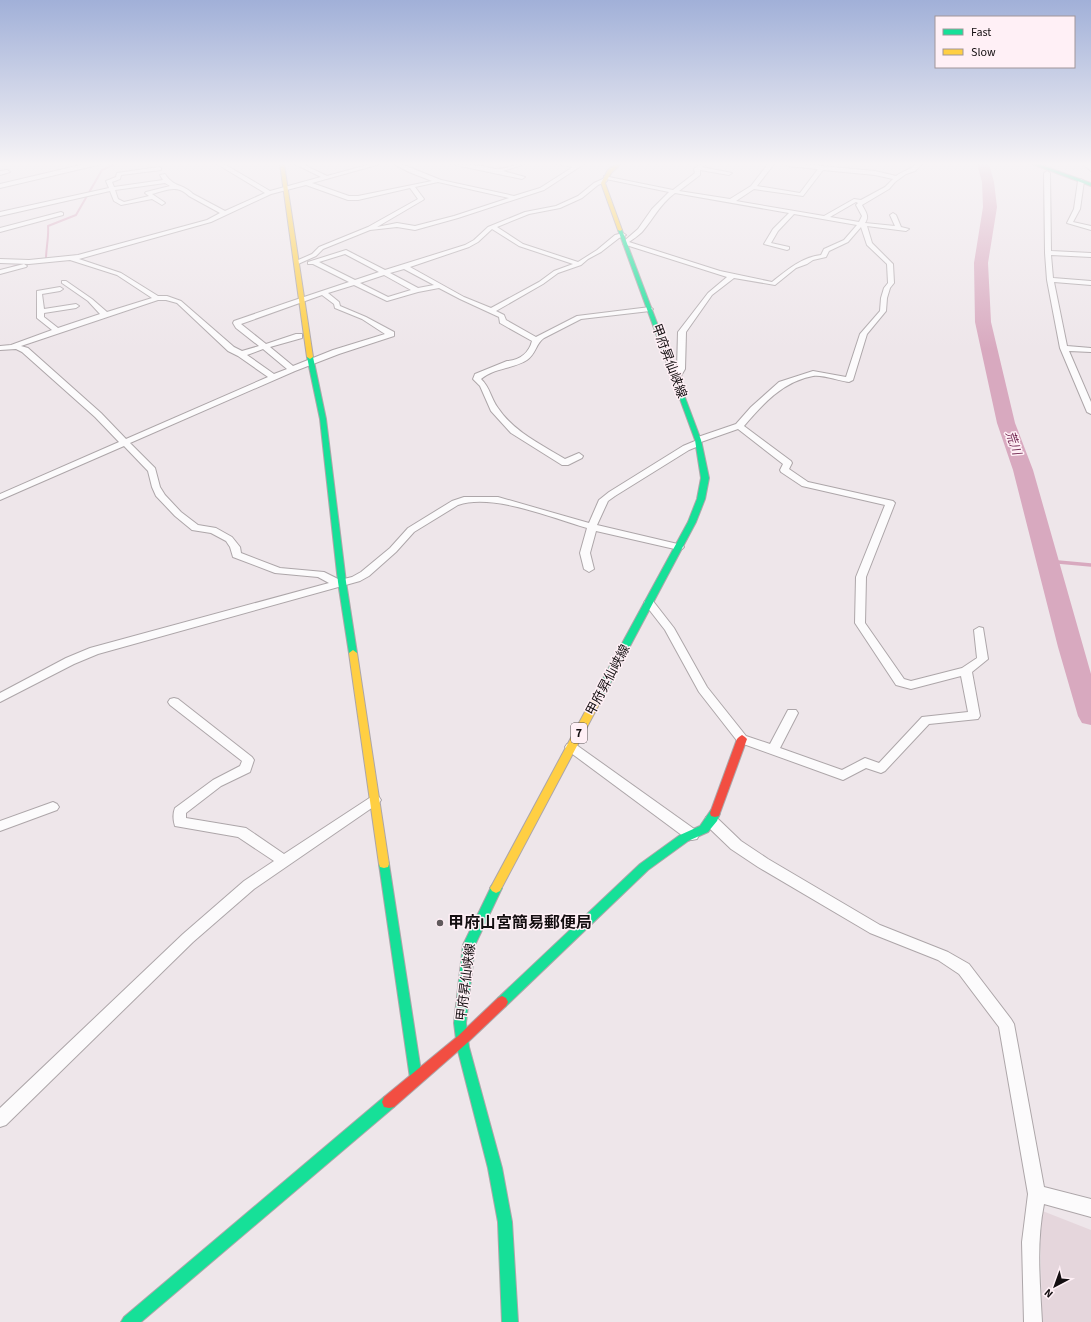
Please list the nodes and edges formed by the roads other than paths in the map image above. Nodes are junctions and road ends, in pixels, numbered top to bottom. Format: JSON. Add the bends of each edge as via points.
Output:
{"nodes":[{"id":1,"x":16,"y":226,"type":"edge"},
{"id":2,"x":193,"y":226,"type":"edge"},
{"id":3,"x":291,"y":226,"type":"edge"},
{"id":4,"x":374,"y":226,"type":"edge"},
{"id":5,"x":393,"y":226,"type":"edge"},
{"id":6,"x":401,"y":226,"type":"edge"},
{"id":7,"x":424,"y":226,"type":"edge"},
{"id":8,"x":496,"y":226,"type":"edge"},
{"id":9,"x":619,"y":226,"type":"edge"},
{"id":10,"x":643,"y":226,"type":"edge"},
{"id":11,"x":779,"y":226,"type":"edge"},
{"id":12,"x":860,"y":226,"type":"edge"},
{"id":13,"x":863,"y":226,"type":"edge"},
{"id":14,"x":875,"y":226,"type":"edge"},
{"id":15,"x":900,"y":226,"type":"edge"},
{"id":16,"x":1046,"y":226,"type":"edge"},
{"id":17,"x":493,"y":227,"type":"junction"},
{"id":18,"x":370,"y":228,"type":"junction"},
{"id":19,"x":0,"y":230,"type":"edge"},
{"id":20,"x":624,"y":239,"type":"junction"},
{"id":21,"x":787,"y":248,"type":"dead end"},
{"id":22,"x":1048,"y":253,"type":"junction"},
{"id":23,"x":1091,"y":256,"type":"edge"},
{"id":24,"x":71,"y":258,"type":"junction"},
{"id":25,"x":0,"y":261,"type":"edge"},
{"id":26,"x":42,"y":261,"type":"junction"},
{"id":27,"x":314,"y":262,"type":"junction"},
{"id":28,"x":298,"y":264,"type":"junction"},
{"id":29,"x":578,"y":264,"type":"junction"},
{"id":30,"x":406,"y":267,"type":"junction"},
{"id":31,"x":0,"y":272,"type":"edge"},
{"id":32,"x":386,"y":273,"type":"junction"},
{"id":33,"x":732,"y":276,"type":"junction"},
{"id":34,"x":1050,"y":280,"type":"junction"},
{"id":35,"x":64,"y":282,"type":"dead end"},
{"id":36,"x":355,"y":283,"type":"junction"},
{"id":37,"x":1091,"y":283,"type":"edge"},
{"id":38,"x":440,"y":286,"type":"junction"},
{"id":39,"x":60,"y":290,"type":"dead end"},
{"id":40,"x":417,"y":290,"type":"junction"},
{"id":41,"x":323,"y":293,"type":"junction"},
{"id":42,"x":157,"y":298,"type":"junction"},
{"id":43,"x":302,"y":299,"type":"junction"},
{"id":44,"x":76,"y":306,"type":"dead end"},
{"id":45,"x":650,"y":308,"type":"junction"},
{"id":46,"x":491,"y":311,"type":"junction"},
{"id":47,"x":40,"y":312,"type":"junction"},
{"id":48,"x":106,"y":315,"type":"junction"},
{"id":49,"x":58,"y":331,"type":"junction"},
{"id":50,"x":298,"y":336,"type":"dead end"},
{"id":51,"x":536,"y":340,"type":"junction"},
{"id":52,"x":14,"y":346,"type":"junction"},
{"id":53,"x":264,"y":346,"type":"junction"},
{"id":54,"x":0,"y":348,"type":"edge"},
{"id":55,"x":1064,"y":348,"type":"junction"},
{"id":56,"x":1091,"y":350,"type":"edge"},
{"id":57,"x":242,"y":354,"type":"junction"},
{"id":58,"x":310,"y":362,"type":"junction"},
{"id":59,"x":292,"y":369,"type":"junction"},
{"id":60,"x":274,"y":378,"type":"junction"},
{"id":61,"x":675,"y":379,"type":"junction"},
{"id":62,"x":1091,"y":412,"type":"edge"},
{"id":63,"x":739,"y":426,"type":"junction"},
{"id":64,"x":698,"y":441,"type":"junction"},
{"id":65,"x":126,"y":443,"type":"junction"},
{"id":66,"x":578,"y":456,"type":"dead end"},
{"id":67,"x":0,"y":497,"type":"edge"},
{"id":68,"x":592,"y":527,"type":"junction"},
{"id":69,"x":679,"y":547,"type":"junction"},
{"id":70,"x":589,"y":569,"type":"dead end"},
{"id":71,"x":340,"y":583,"type":"junction"},
{"id":72,"x":649,"y":603,"type":"junction"},
{"id":73,"x":979,"y":630,"type":"dead end"},
{"id":74,"x":966,"y":670,"type":"junction"},
{"id":75,"x":0,"y":698,"type":"edge"},
{"id":76,"x":174,"y":702,"type":"dead end"},
{"id":77,"x":792,"y":713,"type":"dead end"},
{"id":78,"x":742,"y":739,"type":"junction"},
{"id":79,"x":572,"y":747,"type":"junction"},
{"id":80,"x":773,"y":750,"type":"junction"},
{"id":81,"x":375,"y":800,"type":"junction"},
{"id":82,"x":53,"y":807,"type":"dead end"},
{"id":83,"x":711,"y":821,"type":"junction"},
{"id":84,"x":0,"y":826,"type":"edge"},
{"id":85,"x":692,"y":835,"type":"junction"},
{"id":86,"x":284,"y":862,"type":"junction"},
{"id":87,"x":462,"y":1040,"type":"junction"},
{"id":88,"x":416,"y":1078,"type":"junction"},
{"id":89,"x":0,"y":1119,"type":"edge"},
{"id":90,"x":1037,"y":1194,"type":"junction"},
{"id":91,"x":1091,"y":1208,"type":"edge"},
{"id":92,"x":129,"y":1322,"type":"edge"},
{"id":93,"x":510,"y":1322,"type":"edge"},
{"id":94,"x":1033,"y":1322,"type":"edge"}],
"edges":[{"from":1,"to":19,"type":"street"},
{"from":2,"to":24,"type":"street"},
{"from":3,"to":28,"type":"street"},
{"from":4,"to":18,"type":"street"},
{"from":5,"to":18,"type":"street"},
{"from":6,"to":7,"type":"street","via":[[415,228]]},
{"from":8,"to":17,"type":"street"},
{"from":9,"to":20,"type":"street","name":"甲府昇仙峡線","number":"7"},
{"from":10,"to":20,"type":"street"},
{"from":11,"to":21,"type":"street","via":[[767,244]]},
{"from":12,"to":33,"type":"street","via":[[846,241],[826,250],[824,256],[811,258],[794,267],[773,284]]},
{"from":13,"to":63,"type":"street","via":[[869,244],[890,264],[891,283],[884,298],[883,311],[864,334],[848,380],[813,373],[782,384]]},
{"from":14,"to":15,"type":"street","via":[[902,229]]},
{"from":16,"to":22,"type":"street"},
{"from":17,"to":29,"type":"street","via":[[521,245]]},
{"from":17,"to":30,"type":"street","via":[[467,246]]},
{"from":18,"to":28,"type":"street","via":[[321,248]]},
{"from":20,"to":29,"type":"street","via":[[617,236]]},
{"from":20,"to":33,"type":"street"},
{"from":20,"to":45,"type":"street","name":"甲府昇仙峡線","number":"7"},
{"from":22,"to":23,"type":"street"},
{"from":22,"to":34,"type":"street"},
{"from":24,"to":26,"type":"street"},
{"from":24,"to":42,"type":"street","via":[[119,274]]},
{"from":25,"to":26,"type":"street"},
{"from":26,"to":31,"type":"street"},
{"from":27,"to":28,"type":"street"},
{"from":27,"to":32,"type":"street","via":[[346,252]]},
{"from":27,"to":36,"type":"street"},
{"from":28,"to":43,"type":"street"},
{"from":29,"to":46,"type":"street","via":[[556,272]]},
{"from":30,"to":32,"type":"street"},
{"from":30,"to":38,"type":"street"},
{"from":32,"to":36,"type":"street"},
{"from":32,"to":40,"type":"street"},
{"from":33,"to":61,"type":"street","via":[[710,294],[682,332],[681,369]]},
{"from":34,"to":37,"type":"street"},
{"from":34,"to":55,"type":"street"},
{"from":35,"to":48,"type":"street"},
{"from":36,"to":40,"type":"street","via":[[387,299]]},
{"from":36,"to":41,"type":"street"},
{"from":38,"to":40,"type":"street"},
{"from":38,"to":46,"type":"street"},
{"from":39,"to":47,"type":"street","via":[[39,292]]},
{"from":41,"to":43,"type":"street"},
{"from":41,"to":58,"type":"street","via":[[337,302],[337,307],[364,318],[391,334]]},
{"from":42,"to":48,"type":"street"},
{"from":42,"to":57,"type":"street","via":[[179,302],[231,349]]},
{"from":43,"to":53,"type":"street","via":[[237,323]]},
{"from":43,"to":58,"type":"street"},
{"from":44,"to":47,"type":"street"},
{"from":45,"to":51,"type":"street","via":[[579,317]]},
{"from":45,"to":61,"type":"street","name":"甲府昇仙峡線","number":"7"},
{"from":46,"to":51,"type":"street"},
{"from":47,"to":49,"type":"street","via":[[41,318]]},
{"from":48,"to":49,"type":"street"},
{"from":49,"to":52,"type":"street"},
{"from":50,"to":53,"type":"street"},
{"from":51,"to":66,"type":"street","via":[[530,356],[478,376],[477,379],[494,409],[514,431],[565,463]]},
{"from":52,"to":54,"type":"street"},
{"from":52,"to":65,"type":"street","via":[[25,350]]},
{"from":53,"to":57,"type":"street"},
{"from":53,"to":59,"type":"street"},
{"from":55,"to":56,"type":"street"},
{"from":55,"to":62,"type":"street"},
{"from":57,"to":60,"type":"street"},
{"from":58,"to":59,"type":"street"},
{"from":58,"to":71,"type":"street","via":[[322,420]]},
{"from":59,"to":60,"type":"street"},
{"from":60,"to":65,"type":"street"},
{"from":61,"to":64,"type":"street","name":"甲府昇仙峡線","number":"7"},
{"from":63,"to":64,"type":"street"},
{"from":63,"to":74,"type":"street","via":[[788,463],[784,470],[806,484],[890,503],[861,577],[860,623],[900,682],[911,685]]},
{"from":64,"to":68,"type":"street","via":[[604,500]]},
{"from":64,"to":69,"type":"street","name":"甲府昇仙峡線","number":"7","via":[[704,485],[692,522]]},
{"from":65,"to":67,"type":"street"},
{"from":65,"to":71,"type":"street","via":[[152,470],[161,496],[195,528],[213,530],[229,539],[236,555],[279,571],[320,574]]},
{"from":68,"to":69,"type":"street"},
{"from":68,"to":70,"type":"street","via":[[585,553]]},
{"from":68,"to":71,"type":"street","via":[[498,500],[464,500],[411,530],[393,550],[365,574]]},
{"from":69,"to":72,"type":"street","name":"甲府昇仙峡線","number":"7"},
{"from":71,"to":75,"type":"street","via":[[94,651]]},
{"from":71,"to":81,"type":"street"},
{"from":72,"to":78,"type":"street","via":[[669,628],[703,689]]},
{"from":72,"to":79,"type":"street","name":"甲府昇仙峡線","number":"7"},
{"from":73,"to":74,"type":"street","via":[[983,659]]},
{"from":74,"to":80,"type":"street","via":[[974,716],[926,720],[882,768],[865,763],[843,775]]},
{"from":76,"to":86,"type":"street","via":[[248,760],[246,769],[217,783],[180,811],[180,822],[241,832]]},
{"from":77,"to":80,"type":"street"},
{"from":78,"to":80,"type":"street"},
{"from":78,"to":83,"type":"street"},
{"from":79,"to":85,"type":"street"},
{"from":79,"to":87,"type":"street","name":"甲府昇仙峡線","number":"7","via":[[482,913],[469,945],[460,1024]]},
{"from":81,"to":86,"type":"street"},
{"from":81,"to":88,"type":"street"},
{"from":82,"to":84,"type":"street"},
{"from":83,"to":85,"type":"street","via":[[704,829]]},
{"from":83,"to":90,"type":"street","via":[[741,848],[875,929],[943,956],[964,969],[1006,1024]]},
{"from":85,"to":87,"type":"street","via":[[684,838],[644,868]]},
{"from":86,"to":89,"type":"street","via":[[249,885],[188,938]]},
{"from":87,"to":88,"type":"street"},
{"from":87,"to":93,"type":"street","name":"甲府昇仙峡線","number":"7","via":[[495,1168],[505,1222]]},
{"from":88,"to":92,"type":"street"},
{"from":90,"to":91,"type":"street"},
{"from":90,"to":94,"type":"street","via":[[1032,1216],[1030,1258]]}]}
